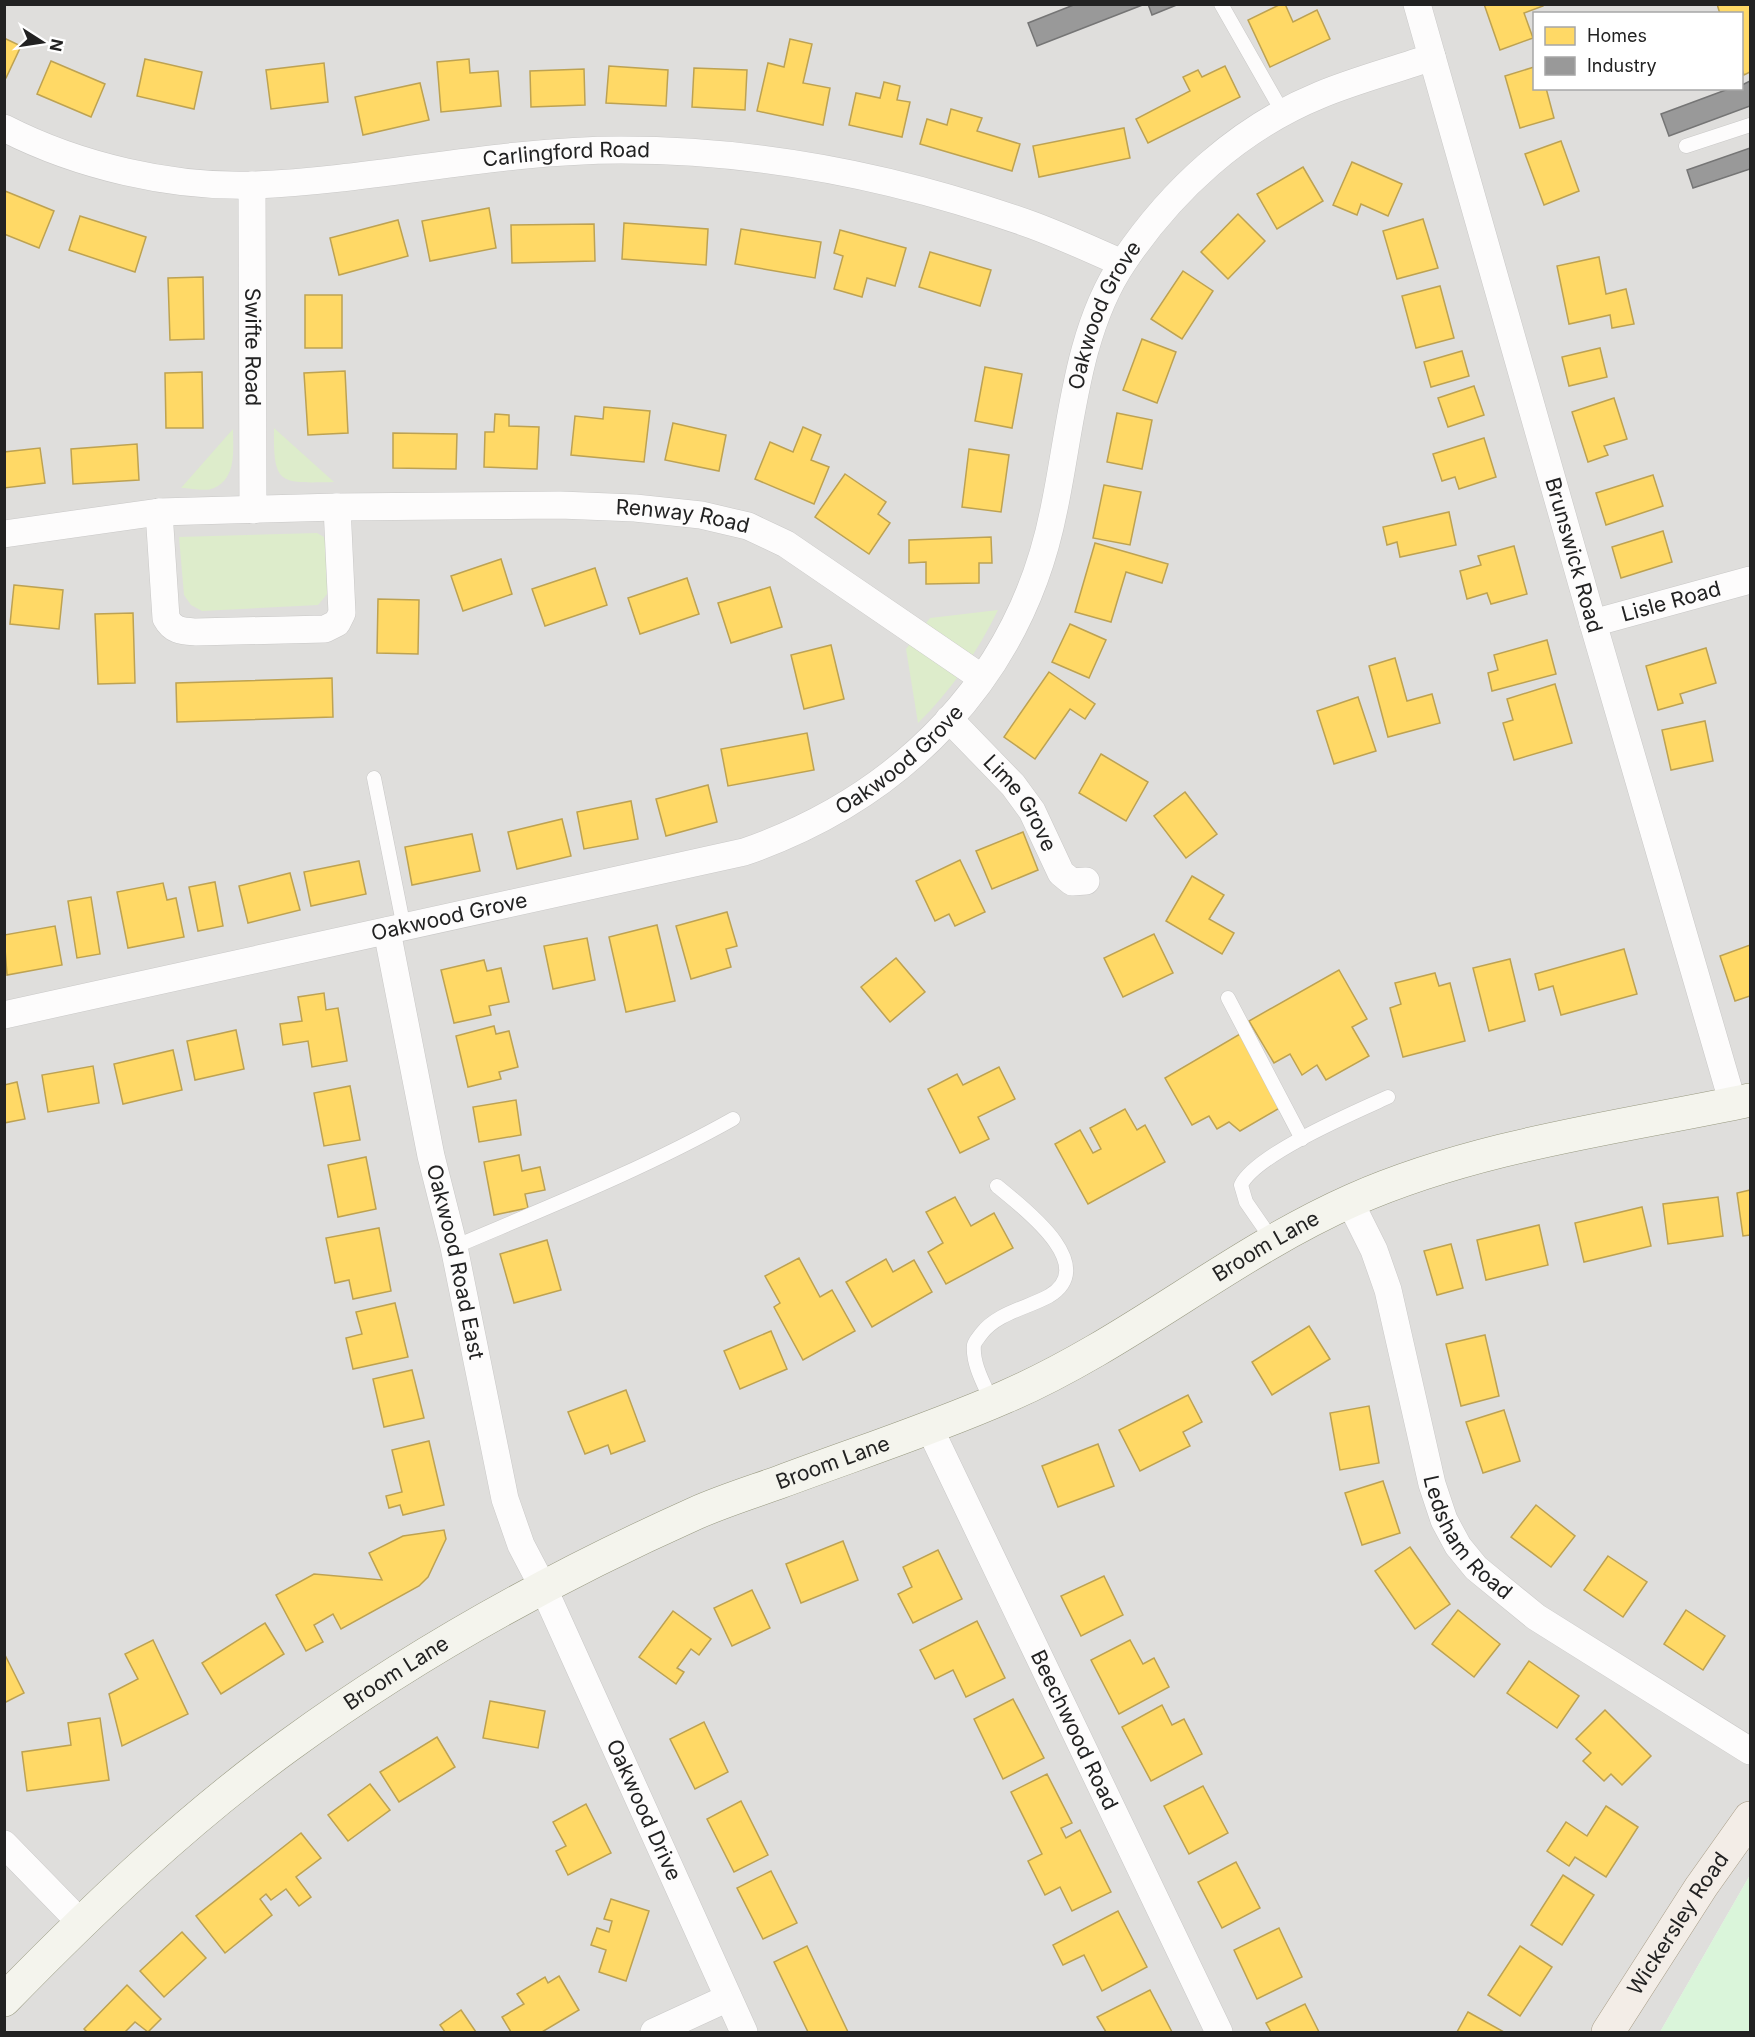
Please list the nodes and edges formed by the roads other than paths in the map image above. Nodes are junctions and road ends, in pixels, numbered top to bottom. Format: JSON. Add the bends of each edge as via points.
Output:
{"nodes":[{"id":1,"x":1221,"y":4,"type":"edge"},
{"id":2,"x":1417,"y":4,"type":"edge"},
{"id":3,"x":1432,"y":57,"type":"junction"},
{"id":4,"x":1283,"y":113,"type":"junction"},
{"id":5,"x":1750,"y":124,"type":"edge"},
{"id":6,"x":4,"y":128,"type":"edge"},
{"id":7,"x":1686,"y":146,"type":"dead end"},
{"id":8,"x":252,"y":185,"type":"junction"},
{"id":9,"x":1122,"y":263,"type":"junction"},
{"id":10,"x":337,"y":507,"type":"junction"},
{"id":11,"x":253,"y":510,"type":"junction"},
{"id":12,"x":159,"y":512,"type":"junction"},
{"id":13,"x":4,"y":534,"type":"edge"},
{"id":14,"x":1750,"y":580,"type":"edge"},
{"id":15,"x":1593,"y":623,"type":"junction"},
{"id":16,"x":982,"y":678,"type":"junction"},
{"id":17,"x":949,"y":719,"type":"junction"},
{"id":18,"x":374,"y":778,"type":"dead end"},
{"id":19,"x":1086,"y":881,"type":"dead end"},
{"id":20,"x":395,"y":929,"type":"junction"},
{"id":21,"x":1228,"y":998,"type":"dead end"},
{"id":22,"x":4,"y":1015,"type":"edge"},
{"id":23,"x":1388,"y":1096,"type":"dead end"},
{"id":24,"x":1742,"y":1102,"type":"edge"},
{"id":25,"x":734,"y":1119,"type":"dead end"},
{"id":26,"x":1302,"y":1139,"type":"junction"},
{"id":27,"x":997,"y":1186,"type":"dead end"},
{"id":28,"x":1350,"y":1202,"type":"junction"},
{"id":29,"x":1274,"y":1243,"type":"junction"},
{"id":30,"x":454,"y":1247,"type":"junction"},
{"id":31,"x":992,"y":1402,"type":"junction"},
{"id":32,"x":929,"y":1427,"type":"junction"},
{"id":33,"x":543,"y":1587,"type":"junction"},
{"id":34,"x":1750,"y":1751,"type":"edge"},
{"id":35,"x":1750,"y":1818,"type":"edge"},
{"id":36,"x":4,"y":1844,"type":"edge"},
{"id":37,"x":80,"y":1922,"type":"junction"},
{"id":38,"x":728,"y":1998,"type":"junction"},
{"id":39,"x":4,"y":2000,"type":"edge"},
{"id":40,"x":654,"y":2032,"type":"edge"},
{"id":41,"x":744,"y":2032,"type":"edge"},
{"id":42,"x":1219,"y":2032,"type":"edge"},
{"id":43,"x":1608,"y":2032,"type":"edge"}],
"edges":[{"from":1,"to":4,"type":"lane"},
{"from":2,"to":3,"type":"street","name":"Brunswick Road"},
{"from":3,"to":4,"type":"street","name":"Oakwood Grove","via":[[1320,95]]},
{"from":3,"to":15,"type":"street","name":"Brunswick Road"},
{"from":4,"to":9,"type":"street","name":"Oakwood Grove","via":[[1249,133],[1207,166],[1164,208]]},
{"from":5,"to":7,"type":"lane"},
{"from":6,"to":8,"type":"street","name":"Carlingford Road","via":[[71,156],[118,168],[202,183]]},
{"from":8,"to":9,"type":"street","name":"Carlingford Road","via":[[532,154],[622,150],[729,156],[828,168],[937,195],[1033,225]]},
{"from":8,"to":11,"type":"street","name":"Swifte Road"},
{"from":9,"to":16,"type":"street","name":"Oakwood Grove","via":[[1103,302],[1077,381],[1041,567],[1025,607]]},
{"from":10,"to":11,"type":"street","name":"Renway Road"},
{"from":10,"to":12,"type":"street","via":[[342,613],[337,623],[325,629],[196,632],[170,626],[166,618]]},
{"from":10,"to":16,"type":"street","name":"Renway Road","via":[[635,508],[701,515],[748,526],[786,544]]},
{"from":11,"to":12,"type":"street","name":"Renway Road"},
{"from":12,"to":13,"type":"street","name":"Renway Road"},
{"from":14,"to":15,"type":"street","name":"Lisle Road"},
{"from":15,"to":24,"type":"street","name":"Brunswick Road"},
{"from":16,"to":17,"type":"street","name":"Oakwood Grove"},
{"from":17,"to":19,"type":"street","name":"Lime Grove","via":[[1013,785],[1032,812],[1060,873],[1072,882]]},
{"from":17,"to":20,"type":"street","name":"Oakwood Grove","via":[[913,757],[871,790],[784,838],[744,852]]},
{"from":18,"to":20,"type":"lane"},
{"from":20,"to":22,"type":"street","name":"Oakwood Grove"},
{"from":20,"to":30,"type":"street","name":"Oakwood Road East","via":[[431,1156]]},
{"from":21,"to":26,"type":"lane"},
{"from":23,"to":26,"type":"lane"},
{"from":24,"to":28,"type":"main road","name":"Broom Lane","via":[[1473,1157]]},
{"from":25,"to":30,"type":"lane","via":[[623,1175]]},
{"from":26,"to":29,"type":"lane","via":[[1246,1175],[1241,1185],[1246,1202]]},
{"from":27,"to":31,"type":"lane","via":[[1056,1241],[1066,1270],[1061,1286],[1050,1295],[988,1326],[974,1343],[975,1359]]},
{"from":28,"to":29,"type":"main road","name":"Broom Lane"},
{"from":28,"to":34,"type":"street","name":"Ledsham Road","via":[[1374,1250],[1388,1290],[1432,1484],[1458,1546],[1476,1568],[1536,1617]]},
{"from":29,"to":31,"type":"main road","name":"Broom Lane","via":[[1117,1340]]},
{"from":30,"to":33,"type":"street","name":"Oakwood Road East","via":[[505,1499],[521,1545]]},
{"from":31,"to":32,"type":"main road","name":"Broom Lane"},
{"from":32,"to":33,"type":"main road","name":"Broom Lane","via":[[700,1511]]},
{"from":32,"to":42,"type":"street","name":"Beechwood Road"},
{"from":33,"to":37,"type":"main road","name":"Broom Lane","via":[[399,1673],[289,1746],[204,1812]]},
{"from":33,"to":38,"type":"street","name":"Oakwood Drive"},
{"from":35,"to":43,"type":"main road","name":"Wickersley Road"},
{"from":36,"to":37,"type":"street"},
{"from":37,"to":39,"type":"main road","name":"Broom Lane"},
{"from":38,"to":40,"type":"street"},
{"from":38,"to":41,"type":"street","name":"Oakwood Drive"}]}
